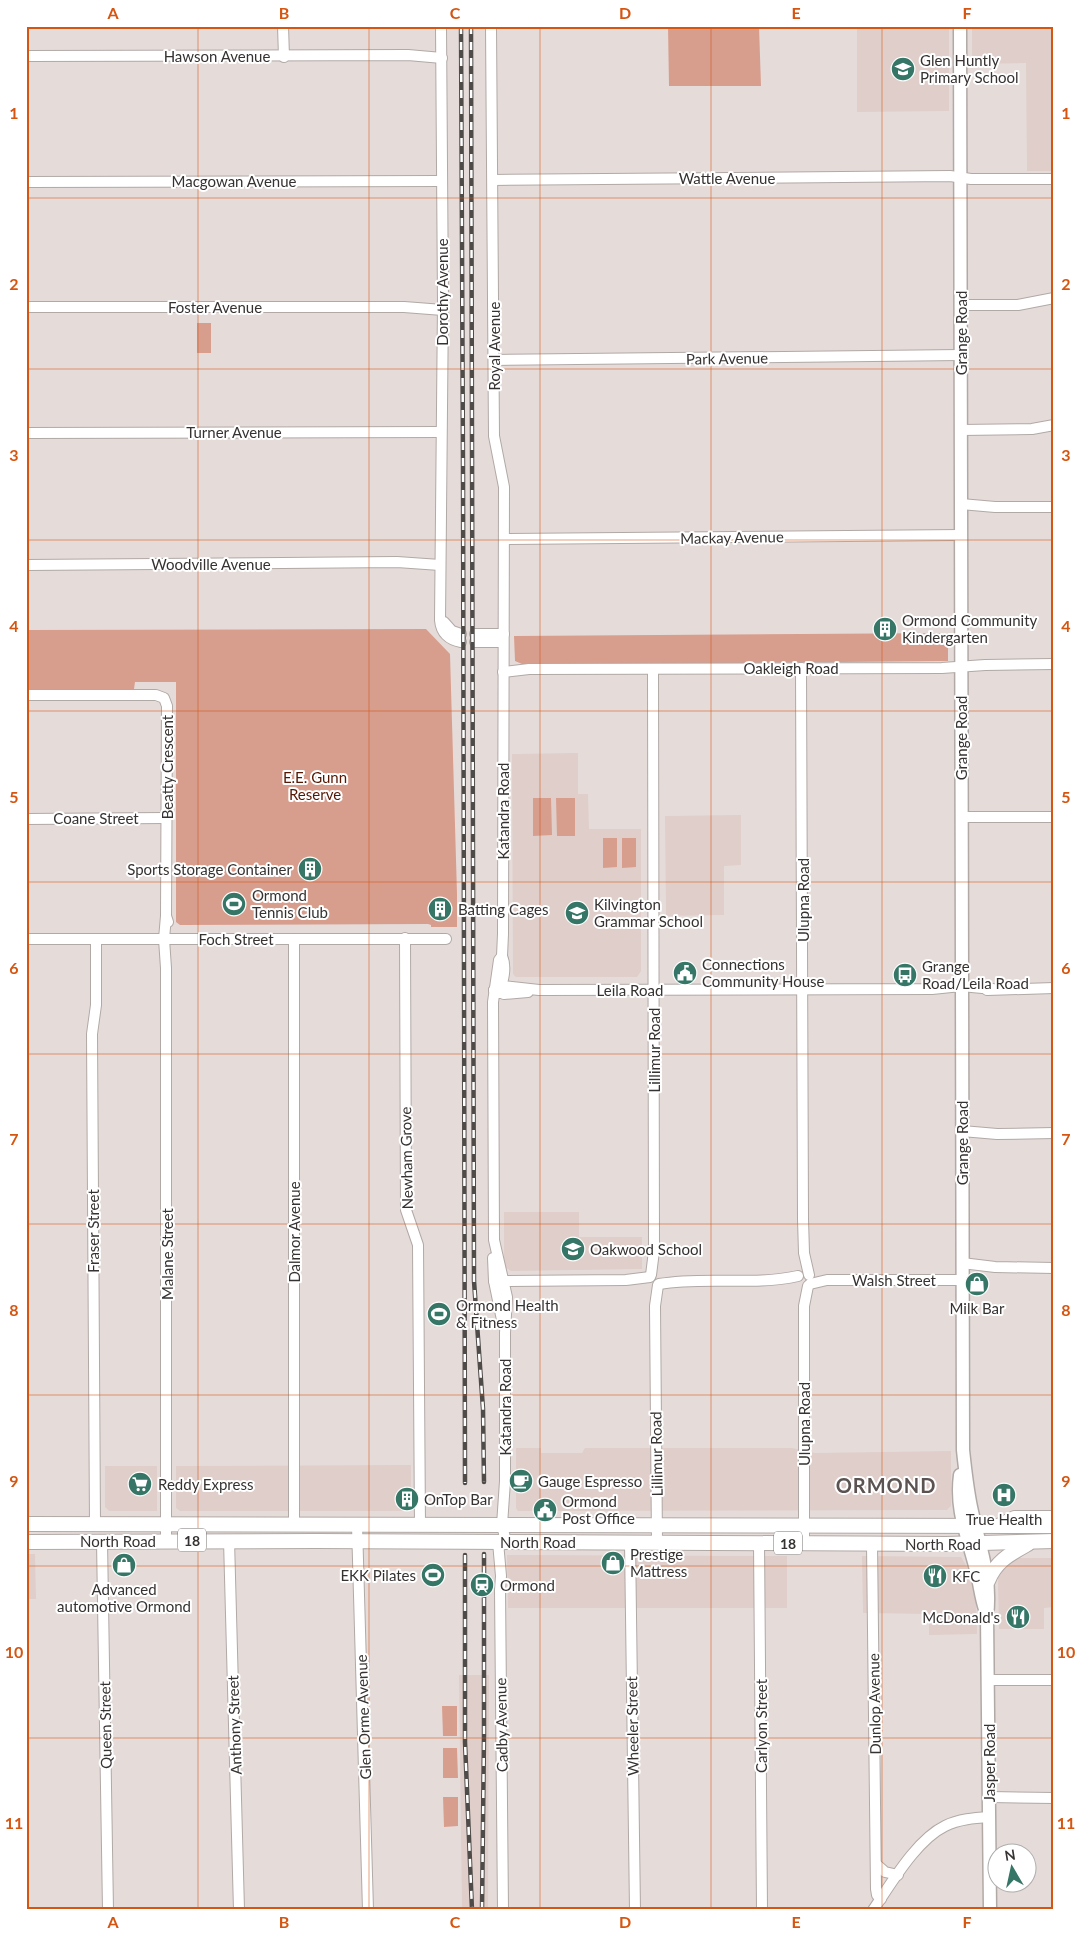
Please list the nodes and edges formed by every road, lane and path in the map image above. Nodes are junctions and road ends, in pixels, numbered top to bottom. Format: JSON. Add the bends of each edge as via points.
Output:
{"nodes":[{"id":1,"x":283,"y":26,"type":"edge"},
{"id":2,"x":441,"y":26,"type":"edge"},
{"id":3,"x":492,"y":26,"type":"edge"},
{"id":4,"x":960,"y":26,"type":"edge"},
{"id":5,"x":442,"y":55,"type":"junction"},
{"id":6,"x":26,"y":56,"type":"edge"},
{"id":7,"x":284,"y":56,"type":"junction"},
{"id":8,"x":960,"y":178,"type":"junction"},
{"id":9,"x":1054,"y":179,"type":"edge"},
{"id":10,"x":493,"y":180,"type":"junction"},
{"id":11,"x":442,"y":181,"type":"junction"},
{"id":12,"x":26,"y":182,"type":"edge"},
{"id":13,"x":1054,"y":298,"type":"edge"},
{"id":14,"x":961,"y":305,"type":"junction"},
{"id":15,"x":443,"y":306,"type":"junction"},
{"id":16,"x":26,"y":307,"type":"edge"},
{"id":17,"x":960,"y":355,"type":"junction"},
{"id":18,"x":494,"y":360,"type":"junction"},
{"id":19,"x":1054,"y":425,"type":"edge"},
{"id":20,"x":961,"y":430,"type":"junction"},
{"id":21,"x":441,"y":432,"type":"junction"},
{"id":22,"x":26,"y":433,"type":"edge"},
{"id":23,"x":961,"y":507,"type":"junction"},
{"id":24,"x":1054,"y":507,"type":"edge"},
{"id":25,"x":961,"y":534,"type":"junction"},
{"id":26,"x":504,"y":539,"type":"junction"},
{"id":27,"x":440,"y":562,"type":"junction"},
{"id":28,"x":26,"y":565,"type":"edge"},
{"id":29,"x":461,"y":638,"type":"dead end"},
{"id":30,"x":475,"y":638,"type":"dead end"},
{"id":31,"x":504,"y":638,"type":"junction"},
{"id":32,"x":1054,"y":664,"type":"edge"},
{"id":33,"x":961,"y":667,"type":"junction"},
{"id":34,"x":503,"y":668,"type":"junction"},
{"id":35,"x":801,"y":668,"type":"junction"},
{"id":36,"x":653,"y":669,"type":"junction"},
{"id":37,"x":26,"y":695,"type":"edge"},
{"id":38,"x":961,"y":817,"type":"junction"},
{"id":39,"x":1054,"y":817,"type":"edge"},
{"id":40,"x":26,"y":818,"type":"edge"},
{"id":41,"x":166,"y":818,"type":"junction"},
{"id":42,"x":405,"y":938,"type":"junction"},
{"id":43,"x":26,"y":939,"type":"edge"},
{"id":44,"x":96,"y":939,"type":"junction"},
{"id":45,"x":166,"y":939,"type":"junction"},
{"id":46,"x":294,"y":939,"type":"junction"},
{"id":47,"x":446,"y":939,"type":"dead end"},
{"id":48,"x":1054,"y":988,"type":"edge"},
{"id":49,"x":961,"y":989,"type":"junction"},
{"id":50,"x":498,"y":990,"type":"junction"},
{"id":51,"x":654,"y":990,"type":"junction"},
{"id":52,"x":803,"y":990,"type":"junction"},
{"id":53,"x":1054,"y":1133,"type":"edge"},
{"id":54,"x":962,"y":1134,"type":"junction"},
{"id":55,"x":1054,"y":1268,"type":"edge"},
{"id":56,"x":962,"y":1271,"type":"junction"},
{"id":57,"x":655,"y":1280,"type":"junction"},
{"id":58,"x":804,"y":1280,"type":"junction"},
{"id":59,"x":499,"y":1281,"type":"junction"},
{"id":60,"x":1054,"y":1516,"type":"edge"},
{"id":61,"x":26,"y":1524,"type":"edge"},
{"id":62,"x":95,"y":1524,"type":"junction"},
{"id":63,"x":166,"y":1525,"type":"junction"},
{"id":64,"x":294,"y":1525,"type":"junction"},
{"id":65,"x":357,"y":1525,"type":"junction"},
{"id":66,"x":420,"y":1525,"type":"junction"},
{"id":67,"x":506,"y":1525,"type":"junction"},
{"id":68,"x":657,"y":1525,"type":"junction"},
{"id":69,"x":804,"y":1525,"type":"junction"},
{"id":70,"x":916,"y":1525,"type":"junction"},
{"id":71,"x":969,"y":1525,"type":"junction"},
{"id":72,"x":996,"y":1526,"type":"junction"},
{"id":73,"x":1054,"y":1526,"type":"edge"},
{"id":74,"x":166,"y":1540,"type":"junction"},
{"id":75,"x":229,"y":1540,"type":"junction"},
{"id":76,"x":102,"y":1541,"type":"junction"},
{"id":77,"x":358,"y":1541,"type":"junction"},
{"id":78,"x":26,"y":1542,"type":"edge"},
{"id":79,"x":502,"y":1542,"type":"junction"},
{"id":80,"x":630,"y":1542,"type":"junction"},
{"id":81,"x":657,"y":1542,"type":"junction"},
{"id":82,"x":1030,"y":1542,"type":"junction"},
{"id":83,"x":1052,"y":1542,"type":"edge"},
{"id":84,"x":759,"y":1543,"type":"junction"},
{"id":85,"x":804,"y":1543,"type":"junction"},
{"id":86,"x":872,"y":1544,"type":"junction"},
{"id":87,"x":917,"y":1544,"type":"junction"},
{"id":88,"x":974,"y":1544,"type":"junction"},
{"id":89,"x":988,"y":1581,"type":"junction"},
{"id":90,"x":987,"y":1616,"type":"junction"},
{"id":91,"x":989,"y":1680,"type":"junction"},
{"id":92,"x":1054,"y":1680,"type":"edge"},
{"id":93,"x":990,"y":1797,"type":"junction"},
{"id":94,"x":1054,"y":1798,"type":"edge"},
{"id":95,"x":990,"y":1817,"type":"junction"},
{"id":96,"x":876,"y":1864,"type":"junction"},
{"id":97,"x":898,"y":1875,"type":"junction"},
{"id":98,"x":881,"y":1899,"type":"junction"},
{"id":99,"x":108,"y":1910,"type":"edge"},
{"id":100,"x":239,"y":1910,"type":"edge"},
{"id":101,"x":368,"y":1910,"type":"edge"},
{"id":102,"x":503,"y":1910,"type":"edge"},
{"id":103,"x":634,"y":1910,"type":"edge"},
{"id":104,"x":762,"y":1910,"type":"edge"},
{"id":105,"x":873,"y":1910,"type":"edge"},
{"id":106,"x":990,"y":1910,"type":"edge"}],
"edges":[{"from":1,"to":7,"type":"street"},
{"from":2,"to":5,"type":"street","name":"Dorothy Avenue"},
{"from":3,"to":10,"type":"street","name":"Royal Avenue"},
{"from":4,"to":8,"type":"main road","name":"Grange Road"},
{"from":5,"to":7,"type":"street","name":"Hawson Avenue"},
{"from":5,"to":11,"type":"street","name":"Dorothy Avenue"},
{"from":6,"to":7,"type":"street","name":"Hawson Avenue"},
{"from":8,"to":9,"type":"street","name":"Wattle Avenue"},
{"from":8,"to":10,"type":"street","name":"Wattle Avenue"},
{"from":8,"to":14,"type":"main road","name":"Grange Road"},
{"from":10,"to":18,"type":"street","name":"Royal Avenue"},
{"from":11,"to":12,"type":"street","name":"Macgowan Avenue"},
{"from":11,"to":15,"type":"street","name":"Dorothy Avenue"},
{"from":13,"to":14,"type":"street","via":[[1025,304]]},
{"from":14,"to":17,"type":"main road","name":"Grange Road"},
{"from":15,"to":16,"type":"street","name":"Foster Avenue"},
{"from":15,"to":21,"type":"street","name":"Dorothy Avenue"},
{"from":17,"to":18,"type":"street","name":"Park Avenue"},
{"from":17,"to":20,"type":"main road","name":"Grange Road"},
{"from":18,"to":26,"type":"street","name":"Royal Avenue","via":[[494,436],[504,479]]},
{"from":19,"to":20,"type":"street","via":[[1032,429]]},
{"from":20,"to":23,"type":"main road","name":"Grange Road"},
{"from":21,"to":22,"type":"street","name":"Turner Avenue"},
{"from":21,"to":27,"type":"street","name":"Dorothy Avenue"},
{"from":23,"to":24,"type":"street"},
{"from":23,"to":25,"type":"main road","name":"Grange Road"},
{"from":25,"to":26,"type":"street","name":"Mackay Avenue"},
{"from":25,"to":33,"type":"main road","name":"Grange Road"},
{"from":26,"to":31,"type":"street","name":"Royal Avenue"},
{"from":27,"to":28,"type":"street","name":"Woodville Avenue"},
{"from":27,"to":29,"type":"street","via":[[440,615]]},
{"from":30,"to":31,"type":"street"},
{"from":31,"to":34,"type":"street","name":"Royal Avenue"},
{"from":32,"to":33,"type":"street","name":"Oakleigh Road"},
{"from":33,"to":35,"type":"street","name":"Oakleigh Road"},
{"from":33,"to":38,"type":"main road","name":"Grange Road"},
{"from":34,"to":36,"type":"street","name":"Oakleigh Road"},
{"from":34,"to":50,"type":"street","name":"Katandra Road","via":[[502,956],[498,960]]},
{"from":35,"to":36,"type":"street","name":"Oakleigh Road"},
{"from":35,"to":52,"type":"street","name":"Ulupna Road"},
{"from":36,"to":51,"type":"street","name":"Lillimur Road"},
{"from":37,"to":41,"type":"street","name":"Beatty Crescent","via":[[162,696],[167,706]]},
{"from":38,"to":39,"type":"street"},
{"from":38,"to":49,"type":"main road","name":"Grange Road"},
{"from":40,"to":41,"type":"street","name":"Coane Street"},
{"from":41,"to":45,"type":"street","name":"Beatty Crescent"},
{"from":42,"to":46,"type":"street","name":"Foch Street"},
{"from":42,"to":47,"type":"street","name":"Foch Street"},
{"from":42,"to":66,"type":"street","name":"Newham Grove","via":[[406,1210],[418,1245]]},
{"from":43,"to":44,"type":"street","name":"Foch Street"},
{"from":44,"to":45,"type":"street","name":"Foch Street"},
{"from":44,"to":62,"type":"street","name":"Fraser Street","via":[[96,1000],[92,1034]]},
{"from":45,"to":46,"type":"street","name":"Foch Street"},
{"from":45,"to":63,"type":"street","name":"Malane Street"},
{"from":46,"to":64,"type":"street","name":"Dalmor Avenue"},
{"from":48,"to":49,"type":"street","name":"Leila Road"},
{"from":49,"to":52,"type":"street","name":"Leila Road"},
{"from":49,"to":54,"type":"main road","name":"Grange Road"},
{"from":50,"to":51,"type":"street","name":"Leila Road"},
{"from":50,"to":59,"type":"street","name":"Katandra Road","via":[[494,1010],[492,1259]]},
{"from":51,"to":52,"type":"street","name":"Leila Road"},
{"from":51,"to":57,"type":"street","name":"Lillimur Road"},
{"from":52,"to":58,"type":"street","name":"Ulupna Road"},
{"from":53,"to":54,"type":"street"},
{"from":54,"to":56,"type":"main road","name":"Grange Road"},
{"from":55,"to":56,"type":"street","name":"Walsh Street","via":[[995,1267]]},
{"from":56,"to":58,"type":"street","name":"Walsh Street"},
{"from":56,"to":71,"type":"main road","name":"Grange Road","via":[[963,1450],[970,1504]]},
{"from":57,"to":58,"type":"street","name":"Walsh Street"},
{"from":57,"to":59,"type":"street","name":"Walsh Street"},
{"from":57,"to":68,"type":"street","name":"Lillimur Road"},
{"from":58,"to":69,"type":"street","name":"Ulupna Road"},
{"from":59,"to":67,"type":"street","name":"Katandra Road","via":[[505,1333]]},
{"from":60,"to":72,"type":"street","name":"North Road","via":[[1014,1516]]},
{"from":61,"to":62,"type":"highway","name":"North Road","number":"18"},
{"from":62,"to":63,"type":"highway","name":"North Road","number":"18"},
{"from":63,"to":64,"type":"highway","name":"North Road","number":"18"},
{"from":63,"to":74,"type":"street","name":"Malane Street"},
{"from":64,"to":65,"type":"highway","name":"North Road","number":"18"},
{"from":65,"to":66,"type":"highway","name":"North Road","number":"18"},
{"from":65,"to":77,"type":"street","name":"Glen Orme Avenue"},
{"from":66,"to":67,"type":"highway","name":"North Road","number":"18"},
{"from":67,"to":68,"type":"highway","name":"North Road","number":"18"},
{"from":67,"to":79,"type":"street","name":"Katandra Road"},
{"from":68,"to":69,"type":"highway","name":"North Road","number":"18"},
{"from":68,"to":81,"type":"street","name":"Lillimur Road"},
{"from":69,"to":70,"type":"highway","name":"North Road","number":"18"},
{"from":69,"to":85,"type":"street","name":"Ulupna Road"},
{"from":70,"to":71,"type":"highway","name":"North Road","number":"18"},
{"from":70,"to":87,"type":"highway"},
{"from":71,"to":72,"type":"highway","name":"North Road","number":"18"},
{"from":71,"to":88,"type":"main road","name":"Grange Road"},
{"from":72,"to":73,"type":"highway","name":"North Road","number":"18"},
{"from":74,"to":75,"type":"highway","name":"North Road","number":"18"},
{"from":74,"to":76,"type":"highway","name":"North Road","number":"18"},
{"from":75,"to":77,"type":"highway","name":"North Road","number":"18"},
{"from":75,"to":100,"type":"street","name":"Anthony Street"},
{"from":76,"to":78,"type":"highway","name":"North Road","number":"18"},
{"from":76,"to":99,"type":"street","name":"Queen Street"},
{"from":77,"to":79,"type":"highway","name":"North Road","number":"18"},
{"from":77,"to":101,"type":"street","name":"Glen Orme Avenue"},
{"from":79,"to":80,"type":"highway","name":"North Road","number":"18"},
{"from":79,"to":102,"type":"street","name":"Cadby Avenue"},
{"from":80,"to":81,"type":"highway","name":"North Road","number":"18"},
{"from":80,"to":103,"type":"street","name":"Wheeler Street"},
{"from":81,"to":84,"type":"highway","name":"North Road","number":"18"},
{"from":82,"to":83,"type":"highway","name":"North Road","number":"18"},
{"from":82,"to":88,"type":"highway","name":"North Road","number":"18"},
{"from":82,"to":89,"type":"highway","via":[[1004,1558]]},
{"from":84,"to":85,"type":"highway","name":"North Road","number":"18"},
{"from":84,"to":104,"type":"street","name":"Carlyon Street"},
{"from":85,"to":86,"type":"highway","name":"North Road","number":"18"},
{"from":86,"to":87,"type":"highway","name":"North Road","number":"18"},
{"from":86,"to":96,"type":"street","name":"Dunlop Avenue"},
{"from":87,"to":88,"type":"highway","name":"North Road","number":"18"},
{"from":88,"to":89,"type":"main road","name":"Jasper Road"},
{"from":88,"to":90,"type":"main road","name":"Jasper Road","via":[[980,1592]]},
{"from":89,"to":90,"type":"main road","name":"Jasper Road"},
{"from":90,"to":91,"type":"main road","name":"Jasper Road"},
{"from":91,"to":92,"type":"street"},
{"from":91,"to":93,"type":"main road","name":"Jasper Road"},
{"from":93,"to":94,"type":"street"},
{"from":93,"to":95,"type":"main road","name":"Jasper Road"},
{"from":95,"to":97,"type":"street","via":[[959,1821],[935,1832],[920,1845]]},
{"from":95,"to":106,"type":"main road","name":"Jasper Road"},
{"from":96,"to":97,"type":"street","via":[[885,1872]]},
{"from":96,"to":98,"type":"street","name":"Dunlop Avenue","via":[[877,1893]]},
{"from":97,"to":98,"type":"street"},
{"from":98,"to":105,"type":"street"}]}
